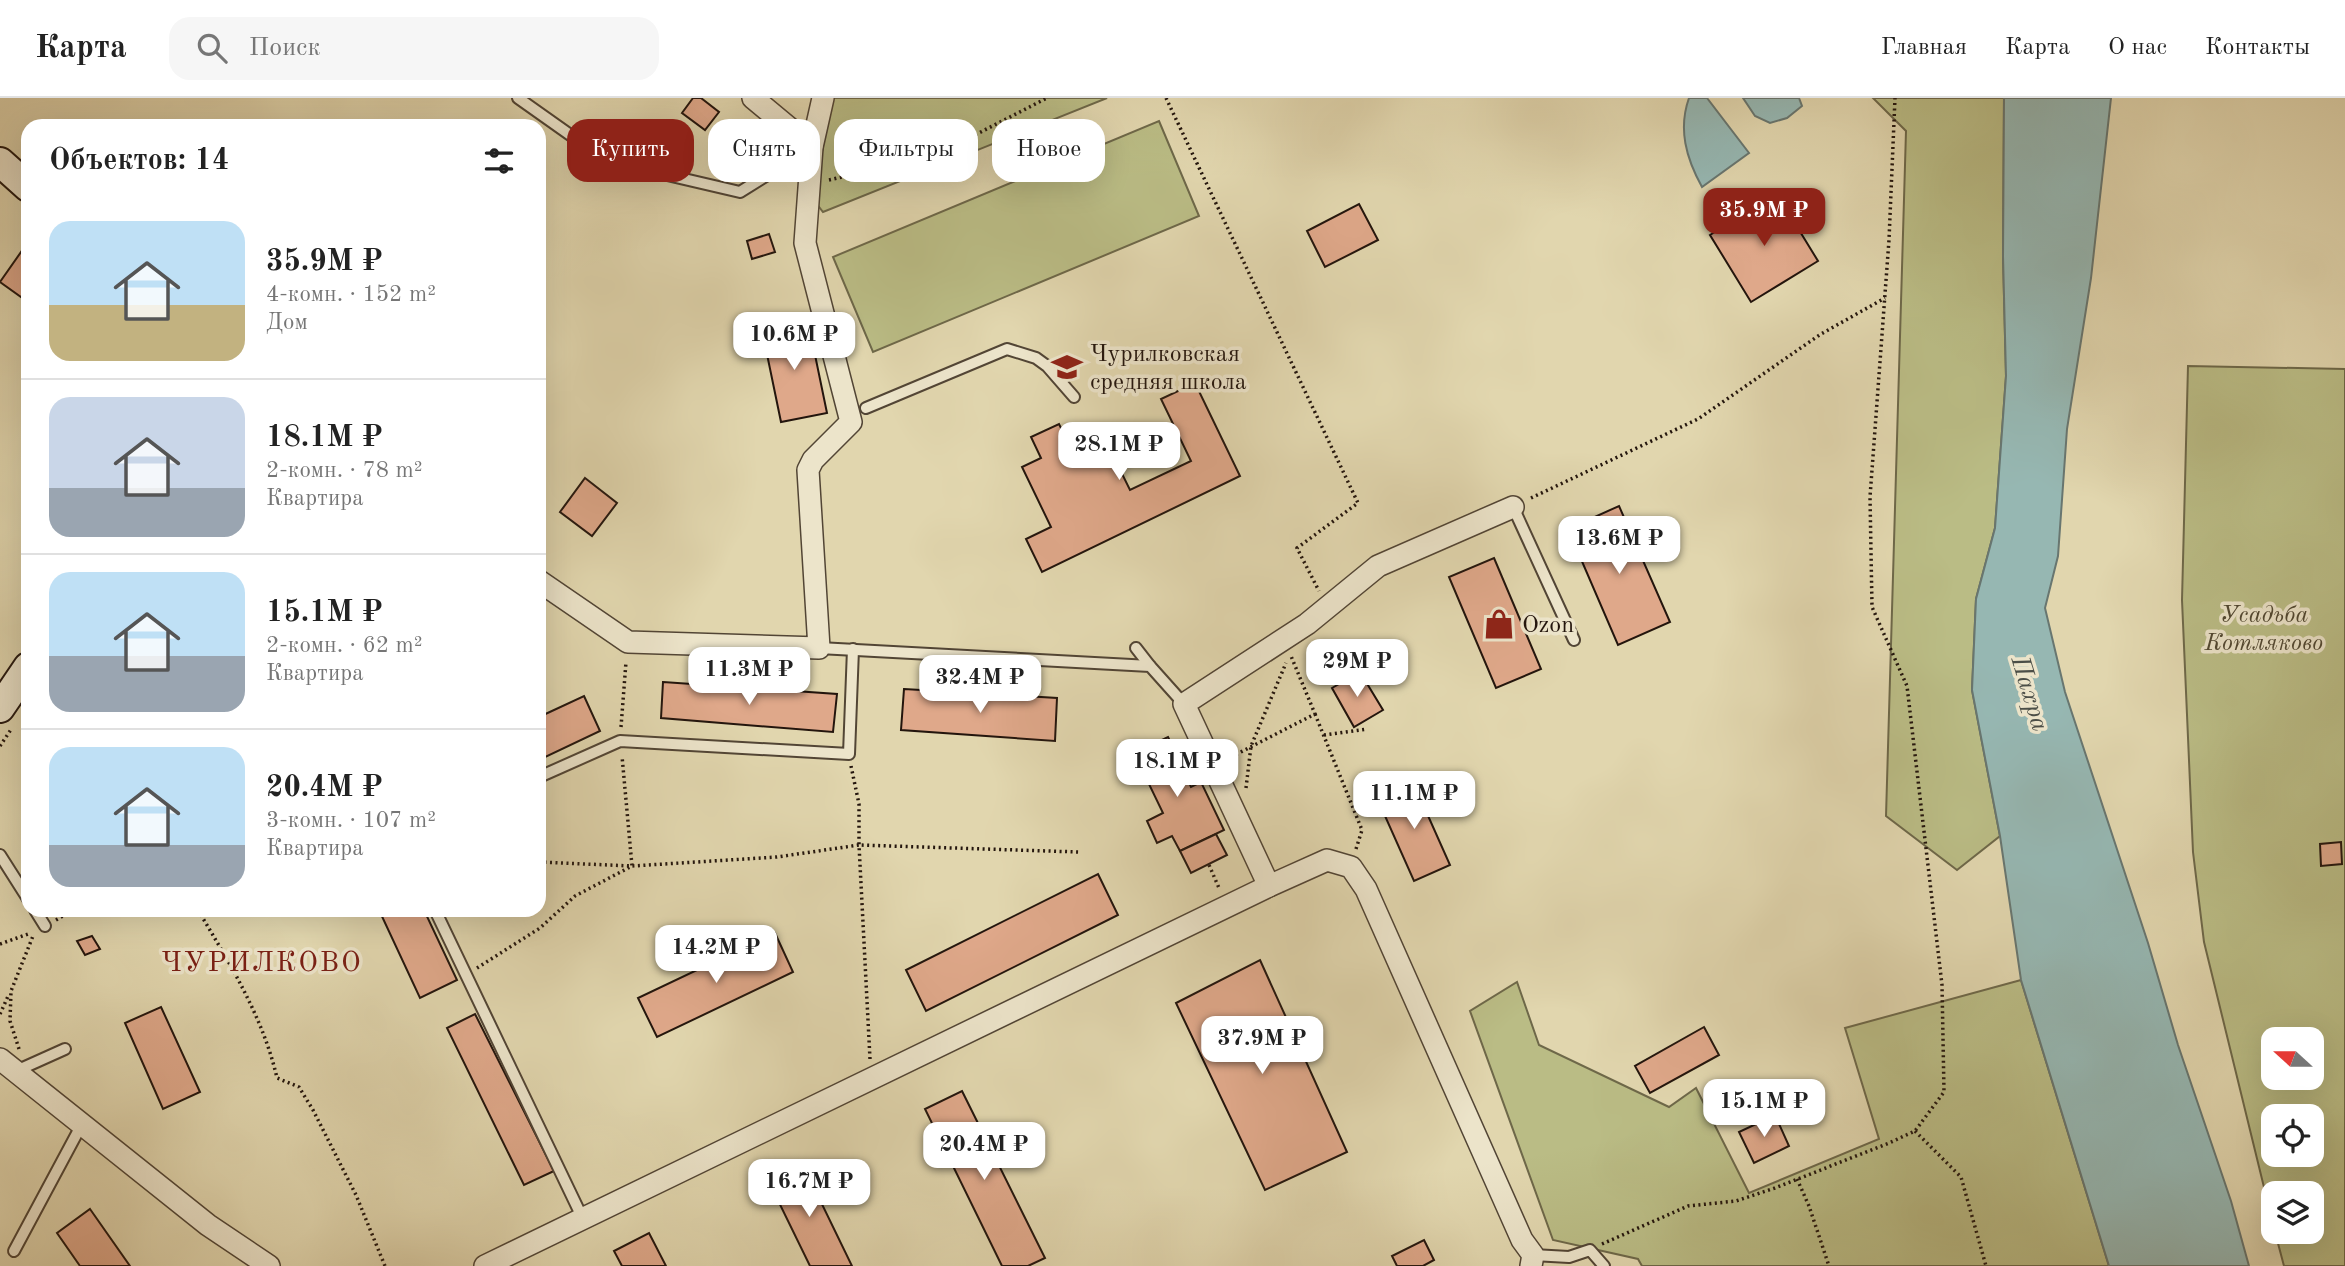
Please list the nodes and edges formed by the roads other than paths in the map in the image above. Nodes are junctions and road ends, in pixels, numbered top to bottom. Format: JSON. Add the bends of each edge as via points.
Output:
{"nodes":[{"id":1,"x":518,"y":98,"type":"edge"},
{"id":2,"x":752,"y":98,"type":"edge"},
{"id":3,"x":823,"y":98,"type":"edge"},
{"id":4,"x":777,"y":119,"type":"edge"},
{"id":5,"x":818,"y":119,"type":"edge"},
{"id":6,"x":0,"y":162,"type":"edge"},
{"id":7,"x":21,"y":181,"type":"edge"},
{"id":8,"x":756,"y":182,"type":"edge"},
{"id":9,"x":809,"y":182,"type":"edge"},
{"id":10,"x":1074,"y":397,"type":"dead end"},
{"id":11,"x":866,"y":408,"type":"dead end"},
{"id":12,"x":1513,"y":507,"type":"joint"},
{"id":13,"x":546,"y":586,"type":"edge"},
{"id":14,"x":1574,"y":640,"type":"dead end"},
{"id":15,"x":819,"y":648,"type":"junction"},
{"id":16,"x":1136,"y":648,"type":"dead end"},
{"id":17,"x":853,"y":649,"type":"junction"},
{"id":18,"x":1150,"y":666,"type":"junction"},
{"id":19,"x":21,"y":675,"type":"edge"},
{"id":20,"x":4,"y":693,"type":"edge"},
{"id":21,"x":1184,"y":704,"type":"junction"},
{"id":22,"x":546,"y":774,"type":"edge"},
{"id":23,"x":0,"y":855,"type":"edge"},
{"id":24,"x":1269,"y":886,"type":"junction"},
{"id":25,"x":21,"y":888,"type":"edge"},
{"id":26,"x":39,"y":917,"type":"edge"},
{"id":27,"x":438,"y":917,"type":"edge"},
{"id":28,"x":45,"y":926,"type":"road end"},
{"id":29,"x":65,"y":1049,"type":"dead end"},
{"id":30,"x":13,"y":1066,"type":"edge"},
{"id":31,"x":82,"y":1124,"type":"junction"},
{"id":32,"x":583,"y":1219,"type":"junction"},
{"id":33,"x":15,"y":1251,"type":"dead end"},
{"id":34,"x":1532,"y":1261,"type":"edge"},
{"id":35,"x":269,"y":1266,"type":"edge"},
{"id":36,"x":485,"y":1266,"type":"edge"},
{"id":37,"x":1604,"y":1266,"type":"edge"}],
"edges":[{"from":1,"to":8,"type":"lane","via":[[607,161],[740,192]]},
{"from":2,"to":4,"type":"street"},
{"from":3,"to":5,"type":"street"},
{"from":6,"to":7,"type":"street"},
{"from":9,"to":15,"type":"street","via":[[805,243],[851,422],[808,470]]},
{"from":10,"to":11,"type":"lane","via":[[1047,366],[1007,349]]},
{"from":12,"to":14,"type":"lane"},
{"from":12,"to":21,"type":"street","via":[[1377,566],[1307,624]]},
{"from":13,"to":15,"type":"street","via":[[628,642]]},
{"from":15,"to":17,"type":"lane"},
{"from":16,"to":18,"type":"lane"},
{"from":17,"to":18,"type":"lane"},
{"from":17,"to":22,"type":"lane","via":[[849,754],[620,741]]},
{"from":18,"to":21,"type":"lane"},
{"from":19,"to":20,"type":"street"},
{"from":21,"to":24,"type":"street"},
{"from":23,"to":25,"type":"lane"},
{"from":24,"to":32,"type":"street"},
{"from":24,"to":34,"type":"street","via":[[1327,860],[1351,867],[1366,889]]},
{"from":26,"to":28,"type":"lane"},
{"from":27,"to":32,"type":"lane"},
{"from":29,"to":30,"type":"lane"},
{"from":30,"to":31,"type":"street"},
{"from":31,"to":33,"type":"lane"},
{"from":31,"to":35,"type":"street"},
{"from":32,"to":36,"type":"street"},
{"from":34,"to":37,"type":"lane","via":[[1590,1250]]}]}
